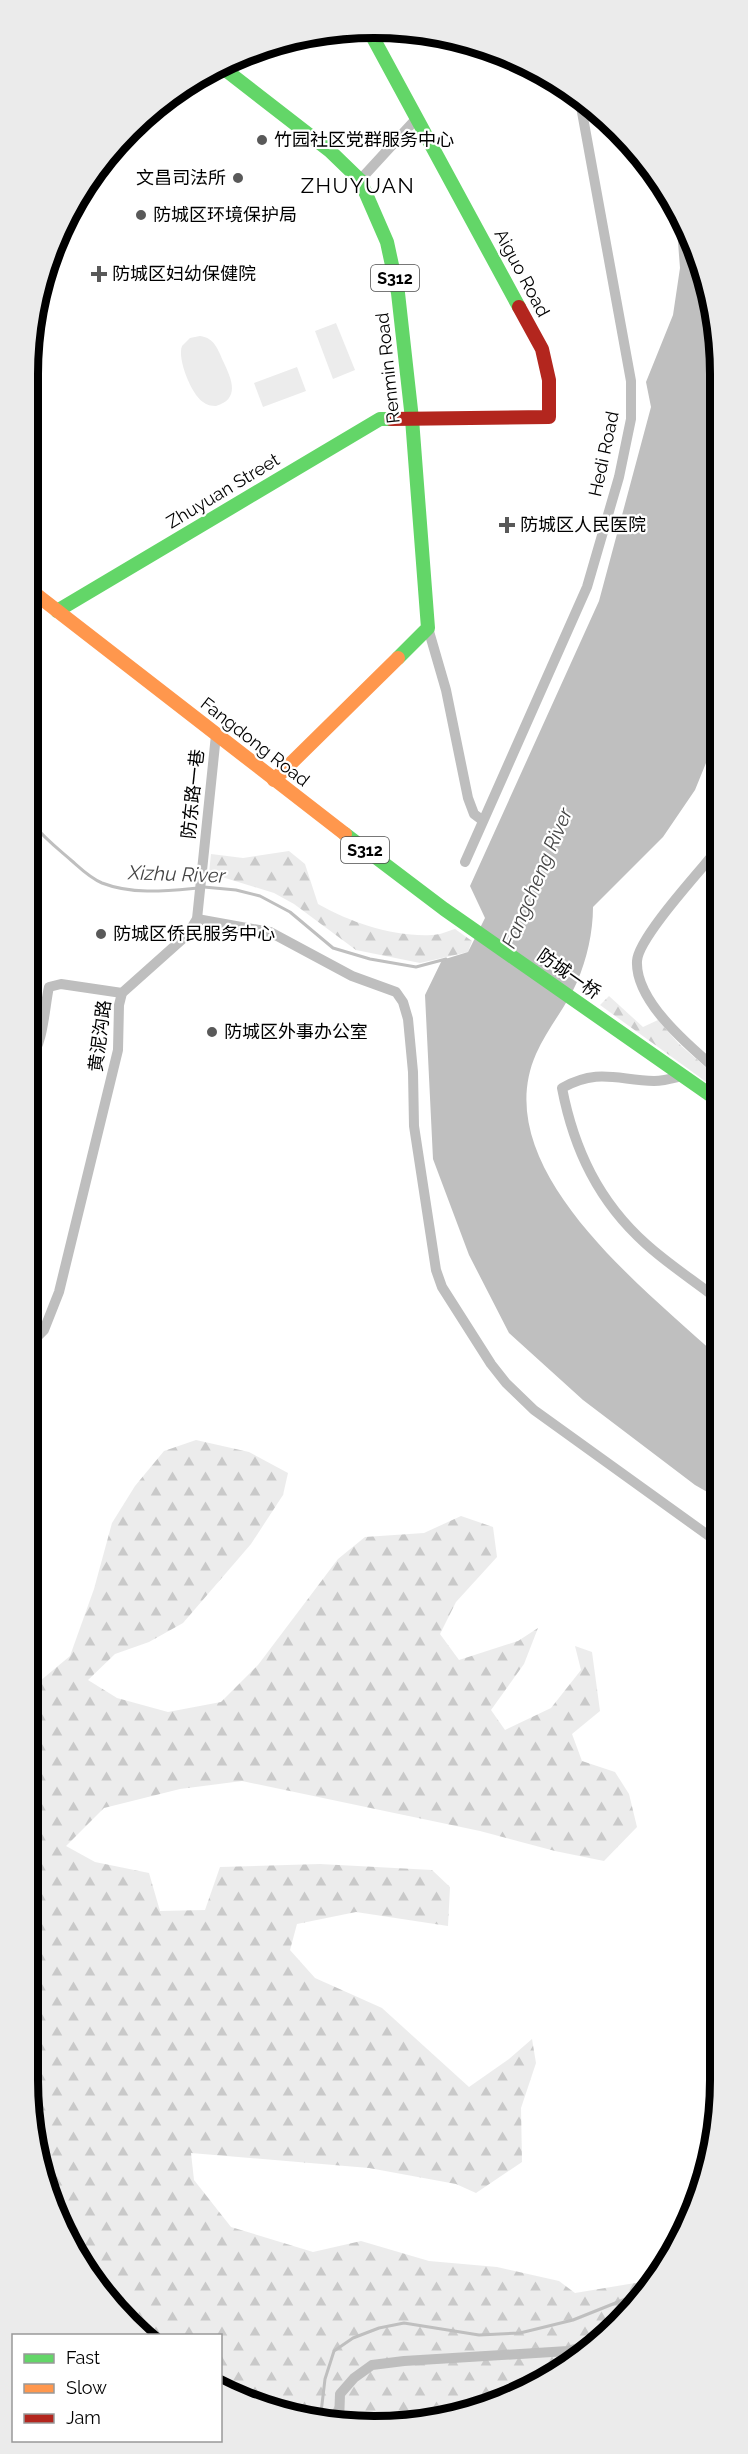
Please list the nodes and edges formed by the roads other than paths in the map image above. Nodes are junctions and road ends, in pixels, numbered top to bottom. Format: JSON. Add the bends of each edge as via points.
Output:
{"nodes":[{"id":1,"x":375,"y":38,"type":"edge"},
{"id":2,"x":228,"y":71,"type":"edge"},
{"id":3,"x":582,"y":109,"type":"edge"},
{"id":4,"x":417,"y":118,"type":"junction"},
{"id":5,"x":360,"y":180,"type":"junction"},
{"id":6,"x":412,"y":419,"type":"junction"},
{"id":7,"x":38,"y":596,"type":"edge"},
{"id":8,"x":57,"y":611,"type":"junction"},
{"id":9,"x":428,"y":628,"type":"junction"},
{"id":10,"x":216,"y":735,"type":"junction"},
{"id":11,"x":274,"y":780,"type":"junction"},
{"id":12,"x":482,"y":820,"type":"junction"},
{"id":13,"x":710,"y":859,"type":"edge"},
{"id":14,"x":465,"y":862,"type":"dead end"},
{"id":15,"x":457,"y":918,"type":"joint"},
{"id":16,"x":196,"y":919,"type":"junction"},
{"id":17,"x":122,"y":993,"type":"junction"},
{"id":18,"x":38,"y":1046,"type":"edge"},
{"id":19,"x":710,"y":1064,"type":"edge"},
{"id":20,"x":683,"y":1076,"type":"junction"},
{"id":21,"x":710,"y":1095,"type":"edge"},
{"id":22,"x":710,"y":1293,"type":"edge"},
{"id":23,"x":38,"y":1336,"type":"edge"},
{"id":24,"x":710,"y":1537,"type":"edge"},
{"id":25,"x":577,"y":2348,"type":"edge"},
{"id":26,"x":339,"y":2415,"type":"edge"}],
"edges":[{"from":1,"to":4,"type":"main road","name":"Aiguo Road"},
{"from":2,"to":5,"type":"main road","name":"Renmin Road","number":"S312","via":[[330,151]]},
{"from":3,"to":12,"type":"street","name":"Hedi Road","via":[[631,381],[631,419],[619,477],[587,587]]},
{"from":4,"to":5,"type":"street"},
{"from":4,"to":6,"type":"main road","name":"Aiguo Road","via":[[542,349],[549,380],[549,417]]},
{"from":5,"to":6,"type":"main road","name":"Renmin Road","number":"S312","via":[[387,242],[398,293]]},
{"from":6,"to":8,"type":"main road","name":"Zhuyuan Street","via":[[380,419]]},
{"from":6,"to":9,"type":"main road","name":"Renmin Road","number":"S312"},
{"from":7,"to":8,"type":"main road","name":"Fangdong Road"},
{"from":8,"to":10,"type":"main road","name":"Fangdong Road"},
{"from":9,"to":11,"type":"main road"},
{"from":9,"to":12,"type":"street","name":"Renmin Road","via":[[446,690],[468,798],[474,814]]},
{"from":10,"to":11,"type":"main road","name":"Fangdong Road"},
{"from":10,"to":16,"type":"street","name":"防东路一巷"},
{"from":11,"to":15,"type":"main road","name":"Fangdong Road","number":"S312"},
{"from":12,"to":14,"type":"street","name":"Hedi Road"},
{"from":13,"to":19,"type":"street","via":[[649,934],[637,959],[638,976],[660,1014],[680,1039]]},
{"from":15,"to":20,"type":"main road","name":"防城一桥","number":"S312"},
{"from":16,"to":17,"type":"street","name":"黄泥沟路","via":[[187,935]]},
{"from":16,"to":24,"type":"street","via":[[270,932],[352,976],[396,992],[404,1002],[408,1019],[418,1156],[442,1287],[491,1364],[534,1410]]},
{"from":17,"to":18,"type":"street","via":[[60,984],[50,987]]},
{"from":17,"to":23,"type":"street","name":"黄泥沟路","via":[[118,1005],[118,1050],[85,1186],[59,1292]]},
{"from":20,"to":21,"type":"main road","number":"S312"},
{"from":20,"to":22,"type":"street","via":[[657,1082],[586,1077],[562,1088],[571,1128],[587,1169],[622,1220],[647,1245]]},
{"from":25,"to":26,"type":"street","via":[[372,2366],[340,2394]]}]}
